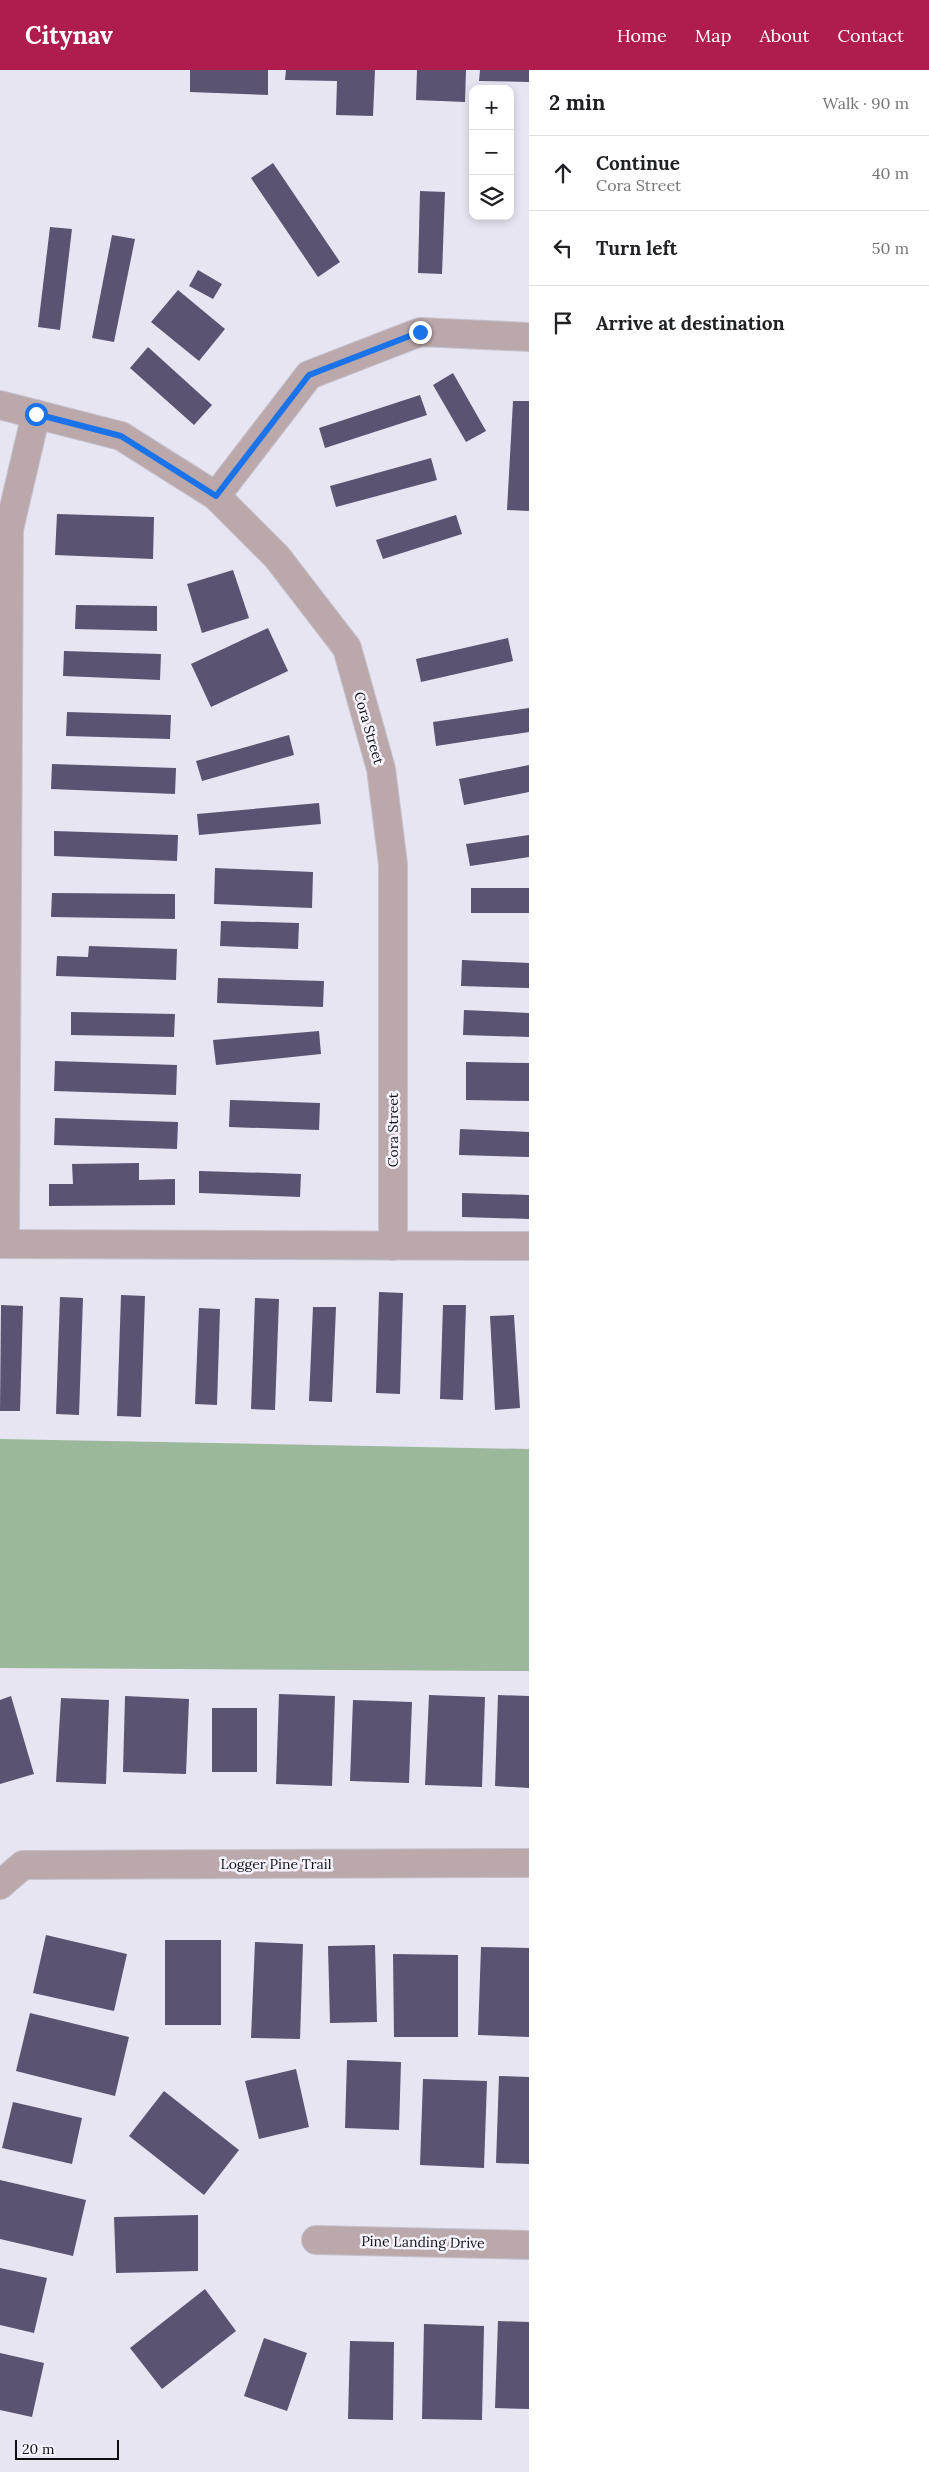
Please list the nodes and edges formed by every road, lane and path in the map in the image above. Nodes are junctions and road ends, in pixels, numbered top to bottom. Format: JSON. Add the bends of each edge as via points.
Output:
{"nodes":[{"id":1,"x":529,"y":337,"type":"edge"},
{"id":2,"x":0,"y":405,"type":"edge"},
{"id":3,"x":36,"y":414,"type":"junction"},
{"id":4,"x":216,"y":496,"type":"junction"},
{"id":5,"x":2,"y":1244,"type":"edge"},
{"id":6,"x":393,"y":1246,"type":"junction"},
{"id":7,"x":529,"y":1246,"type":"edge"},
{"id":8,"x":529,"y":1863,"type":"edge"},
{"id":9,"x":0,"y":1885,"type":"edge"},
{"id":10,"x":316,"y":2240,"type":"dead end"},
{"id":11,"x":529,"y":2245,"type":"edge"}],
"edges":[{"from":1,"to":4,"type":"street","via":[[420,332],[309,375]]},
{"from":2,"to":3,"type":"street","name":"Cora Street"},
{"from":3,"to":4,"type":"street","name":"Cora Street","via":[[121,436]]},
{"from":3,"to":5,"type":"street","via":[[9,529]]},
{"from":4,"to":6,"type":"street","name":"Cora Street","via":[[277,557],[347,648],[381,769],[393,864]]},
{"from":5,"to":6,"type":"street"},
{"from":6,"to":7,"type":"street"},
{"from":8,"to":9,"type":"street","name":"Logger Pine Trail","via":[[23,1865]]},
{"from":10,"to":11,"type":"street","name":"Pine Landing Drive"}]}
